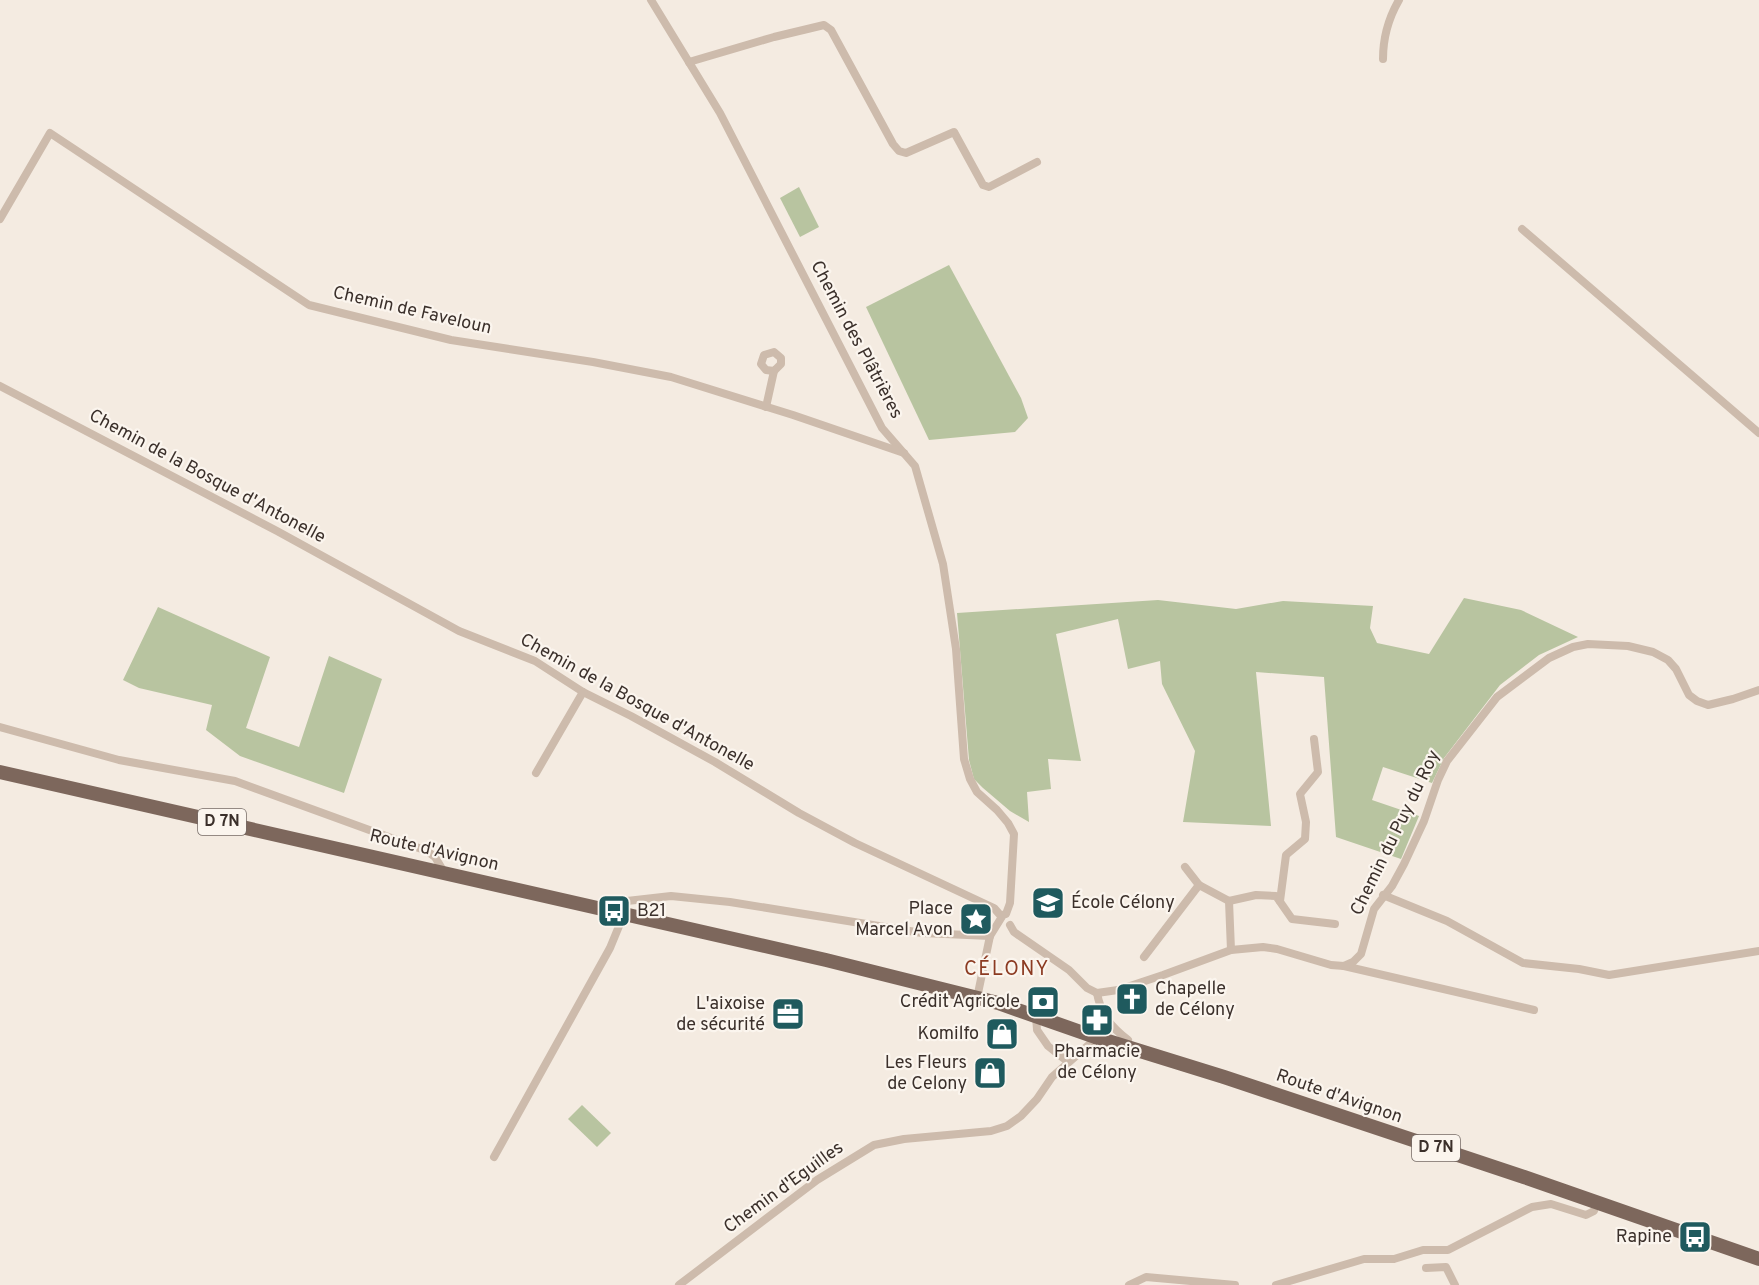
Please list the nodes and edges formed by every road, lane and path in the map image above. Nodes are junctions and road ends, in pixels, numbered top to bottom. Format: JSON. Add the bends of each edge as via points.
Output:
{"nodes":[{"id":1,"x":651,"y":0,"type":"edge"},
{"id":2,"x":1400,"y":0,"type":"edge"},
{"id":3,"x":1383,"y":59,"type":"dead end"},
{"id":4,"x":689,"y":62,"type":"junction"},
{"id":5,"x":1037,"y":162,"type":"dead end"},
{"id":6,"x":0,"y":219,"type":"edge"},
{"id":7,"x":1522,"y":229,"type":"dead end"},
{"id":8,"x":774,"y":371,"type":"dead end"},
{"id":9,"x":0,"y":386,"type":"edge"},
{"id":10,"x":766,"y":407,"type":"junction"},
{"id":11,"x":1759,"y":433,"type":"edge"},
{"id":12,"x":904,"y":453,"type":"junction"},
{"id":13,"x":1759,"y":690,"type":"edge"},
{"id":14,"x":583,"y":692,"type":"junction"},
{"id":15,"x":0,"y":727,"type":"edge"},
{"id":16,"x":1314,"y":739,"type":"dead end"},
{"id":17,"x":0,"y":772,"type":"edge"},
{"id":18,"x":536,"y":773,"type":"dead end"},
{"id":19,"x":1185,"y":867,"type":"dead end"},
{"id":20,"x":444,"y":872,"type":"junction"},
{"id":21,"x":1199,"y":885,"type":"junction"},
{"id":22,"x":1383,"y":895,"type":"junction"},
{"id":23,"x":1229,"y":901,"type":"junction"},
{"id":24,"x":1280,"y":901,"type":"junction"},
{"id":25,"x":624,"y":914,"type":"junction"},
{"id":26,"x":1002,"y":918,"type":"junction"},
{"id":27,"x":1335,"y":924,"type":"dead end"},
{"id":28,"x":990,"y":936,"type":"junction"},
{"id":29,"x":1231,"y":950,"type":"junction"},
{"id":30,"x":1759,"y":951,"type":"edge"},
{"id":31,"x":1144,"y":957,"type":"dead end"},
{"id":32,"x":1344,"y":966,"type":"junction"},
{"id":33,"x":1097,"y":993,"type":"junction"},
{"id":34,"x":978,"y":995,"type":"junction"},
{"id":35,"x":1534,"y":1010,"type":"dead end"},
{"id":36,"x":1036,"y":1016,"type":"junction"},
{"id":37,"x":1104,"y":1016,"type":"junction"},
{"id":38,"x":1097,"y":1034,"type":"junction"},
{"id":39,"x":1128,"y":1040,"type":"junction"},
{"id":40,"x":1068,"y":1062,"type":"junction"},
{"id":41,"x":1224,"y":1077,"type":"junction"},
{"id":42,"x":494,"y":1156,"type":"dead end"},
{"id":43,"x":1596,"y":1202,"type":"junction"},
{"id":44,"x":1648,"y":1219,"type":"junction"},
{"id":45,"x":1759,"y":1254,"type":"edge"},
{"id":46,"x":1759,"y":1259,"type":"edge"},
{"id":47,"x":1425,"y":1268,"type":"dead end"},
{"id":48,"x":1134,"y":1284,"type":"edge"},
{"id":49,"x":679,"y":1285,"type":"edge"},
{"id":50,"x":1234,"y":1285,"type":"edge"},
{"id":51,"x":1276,"y":1285,"type":"edge"},
{"id":52,"x":1455,"y":1285,"type":"edge"}],
"edges":[{"from":1,"to":4,"type":"street","name":"Chemin des Plâtrières"},
{"from":2,"to":3,"type":"street","via":[[1390,15],[1383,39]]},
{"from":4,"to":5,"type":"street","via":[[824,25],[831,30],[899,151],[906,153],[954,132],[983,185],[989,187]]},
{"from":4,"to":12,"type":"street","name":"Chemin des Plâtrières","via":[[720,113],[882,428]]},
{"from":6,"to":10,"type":"street","name":"Chemin de Faveloun","via":[[50,133],[309,305],[451,340],[671,377]]},
{"from":7,"to":11,"type":"street"},
{"from":8,"to":10,"type":"street"},
{"from":9,"to":14,"type":"street","name":"Chemin de la Bosque d'Antonelle","via":[[459,631],[535,661]]},
{"from":10,"to":12,"type":"street","name":"Chemin de Faveloun"},
{"from":12,"to":26,"type":"street","name":"Chemin des Plâtrières","via":[[915,466],[943,564],[957,649],[964,759],[977,792],[997,810],[1014,834],[1010,903]]},
{"from":13,"to":22,"type":"street","name":"Chemin du Puy du Roy","via":[[1708,705],[1689,695],[1668,660],[1628,646],[1588,644],[1549,658],[1497,696],[1456,749],[1438,780],[1404,864]]},
{"from":14,"to":18,"type":"street"},
{"from":14,"to":26,"type":"street","name":"Chemin de la Bosque d'Antonelle","via":[[855,843],[994,908]]},
{"from":15,"to":20,"type":"street","via":[[119,760],[235,781],[427,851]]},
{"from":16,"to":24,"type":"street","via":[[1318,772],[1300,794],[1305,839],[1286,855]]},
{"from":17,"to":20,"type":"main road","name":"Route d'Avignon","number":"D 7N"},
{"from":19,"to":21,"type":"street"},
{"from":20,"to":25,"type":"main road","name":"Route d'Avignon","number":"D 7N"},
{"from":21,"to":23,"type":"street"},
{"from":21,"to":31,"type":"street"},
{"from":22,"to":30,"type":"street","via":[[1447,921],[1523,963],[1609,975]]},
{"from":22,"to":32,"type":"street","name":"Chemin du Puy du Roy","via":[[1374,909],[1361,954]]},
{"from":23,"to":24,"type":"street","via":[[1256,895],[1276,896]]},
{"from":23,"to":29,"type":"street"},
{"from":24,"to":27,"type":"street","via":[[1292,919]]},
{"from":25,"to":28,"type":"street","via":[[627,901],[671,897],[730,902],[922,933]]},
{"from":25,"to":34,"type":"main road","name":"Route d'Avignon","number":"D 7N"},
{"from":25,"to":42,"type":"street","via":[[610,948]]},
{"from":26,"to":28,"type":"street"},
{"from":26,"to":33,"type":"street","via":[[1011,918],[1014,932]]},
{"from":28,"to":34,"type":"street"},
{"from":29,"to":32,"type":"street","via":[[1277,949]]},
{"from":29,"to":33,"type":"street","via":[[1111,992]]},
{"from":32,"to":35,"type":"street"},
{"from":33,"to":37,"type":"street"},
{"from":34,"to":36,"type":"main road","name":"Route d'Avignon","number":"D 7N"},
{"from":34,"to":38,"type":"main road","name":"Route d'Avignon","number":"D 7N","via":[[1016,1002]]},
{"from":36,"to":38,"type":"main road","name":"Route d'Avignon","number":"D 7N"},
{"from":36,"to":40,"type":"street","via":[[1037,1030],[1048,1046]]},
{"from":37,"to":38,"type":"street"},
{"from":37,"to":39,"type":"street"},
{"from":38,"to":39,"type":"main road","name":"Route d'Avignon","number":"D 7N"},
{"from":38,"to":40,"type":"street","name":"Chemin d'Eguilles"},
{"from":38,"to":41,"type":"main road","name":"Route d'Avignon","number":"D 7N"},
{"from":39,"to":41,"type":"main road","name":"Route d'Avignon","number":"D 7N"},
{"from":40,"to":49,"type":"street","name":"Chemin d'Eguilles","via":[[1021,1116],[1007,1126],[873,1145],[816,1180]]},
{"from":41,"to":43,"type":"main road","name":"Route d'Avignon","number":"D 7N"},
{"from":43,"to":44,"type":"main road","name":"Route d'Avignon","number":"D 7N"},
{"from":43,"to":51,"type":"street","via":[[1594,1210],[1586,1215],[1551,1204],[1532,1207],[1448,1250],[1423,1250],[1394,1259],[1364,1259]]},
{"from":44,"to":45,"type":"main road","name":"Route d'Avignon","number":"D 7N"},
{"from":44,"to":46,"type":"main road","name":"Route d'Avignon","number":"D 7N"},
{"from":47,"to":52,"type":"street","via":[[1446,1267]]},
{"from":48,"to":50,"type":"street","via":[[1146,1277]]}]}
